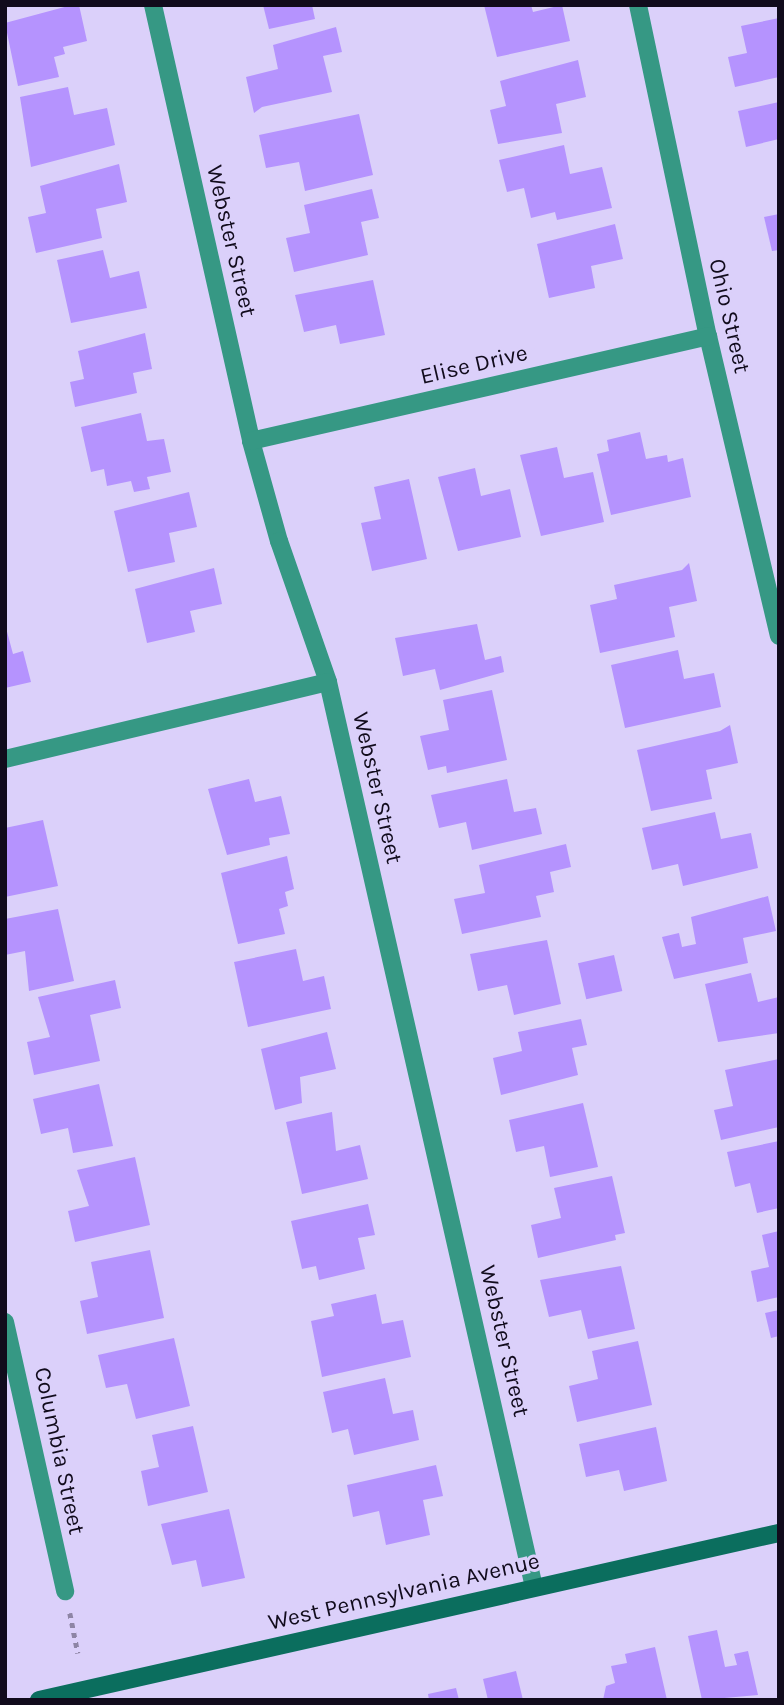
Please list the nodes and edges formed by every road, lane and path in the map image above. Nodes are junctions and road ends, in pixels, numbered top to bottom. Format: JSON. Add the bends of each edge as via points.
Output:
{"nodes":[{"id":1,"x":153,"y":5,"type":"edge"},
{"id":2,"x":638,"y":5,"type":"edge"},
{"id":3,"x":708,"y":336,"type":"junction"},
{"id":4,"x":251,"y":441,"type":"junction"},
{"id":5,"x":773,"y":581,"type":"edge"},
{"id":6,"x":779,"y":636,"type":"edge"},
{"id":7,"x":328,"y":682,"type":"junction"},
{"id":8,"x":5,"y":759,"type":"edge"},
{"id":9,"x":5,"y":1322,"type":"edge"},
{"id":10,"x":779,"y":1533,"type":"edge"},
{"id":11,"x":534,"y":1587,"type":"junction"},
{"id":12,"x":65,"y":1591,"type":"joint"},
{"id":13,"x":78,"y":1653,"type":"dead end"},
{"id":14,"x":39,"y":1700,"type":"edge"}],
"edges":[{"from":1,"to":4,"type":"street","name":"Webster Street"},
{"from":2,"to":3,"type":"street","name":"Ohio Street"},
{"from":3,"to":4,"type":"street","name":"Elise Drive"},
{"from":3,"to":5,"type":"street","name":"Ohio Street"},
{"from":4,"to":7,"type":"street","name":"Webster Street","via":[[279,541]]},
{"from":5,"to":6,"type":"street","name":"Ohio Street"},
{"from":7,"to":8,"type":"street"},
{"from":7,"to":11,"type":"street","name":"Webster Street"},
{"from":9,"to":12,"type":"street","name":"Columbia Street"},
{"from":10,"to":11,"type":"street","name":"West Pennsylvania Avenue"},
{"from":11,"to":14,"type":"street","name":"West Pennsylvania Avenue"},
{"from":12,"to":13,"type":"path"}]}
